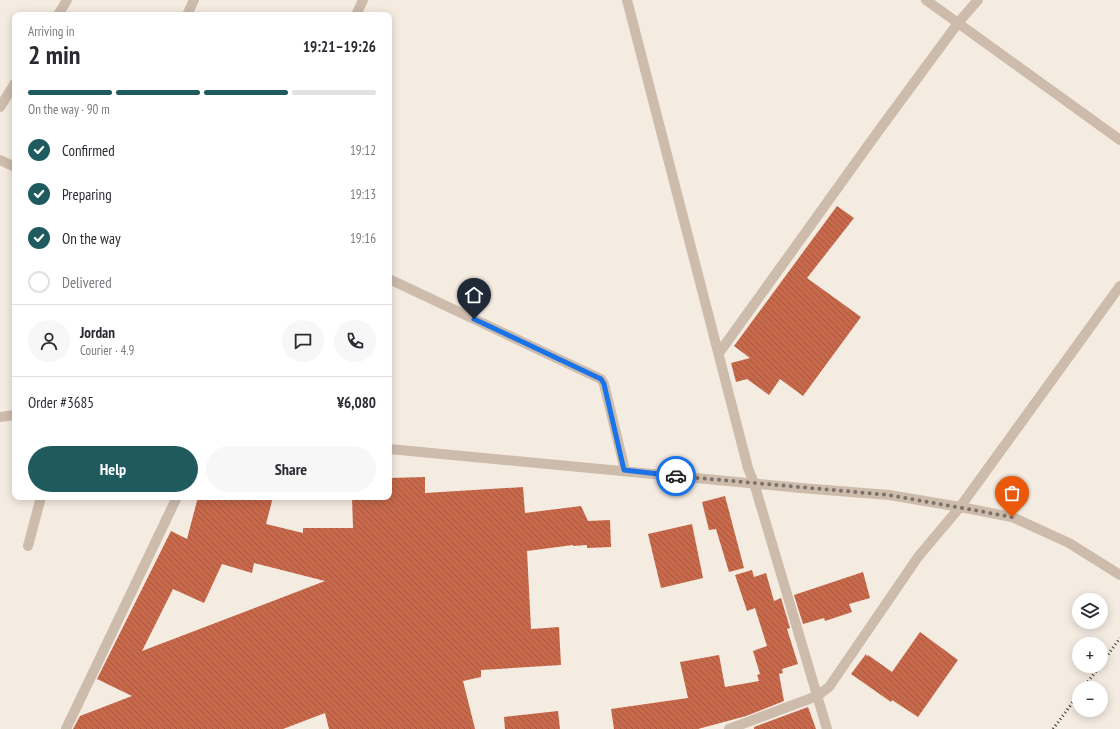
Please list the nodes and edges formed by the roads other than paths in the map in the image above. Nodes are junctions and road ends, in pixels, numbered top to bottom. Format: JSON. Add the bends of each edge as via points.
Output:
{"nodes":[{"id":1,"x":67,"y":0,"type":"edge"},
{"id":2,"x":194,"y":0,"type":"edge"},
{"id":3,"x":363,"y":0,"type":"edge"},
{"id":4,"x":627,"y":0,"type":"edge"},
{"id":5,"x":926,"y":0,"type":"edge"},
{"id":6,"x":978,"y":0,"type":"edge"},
{"id":7,"x":60,"y":12,"type":"edge"},
{"id":8,"x":188,"y":12,"type":"edge"},
{"id":9,"x":357,"y":12,"type":"edge"},
{"id":10,"x":958,"y":24,"type":"junction"},
{"id":11,"x":12,"y":88,"type":"edge"},
{"id":12,"x":0,"y":107,"type":"edge"},
{"id":13,"x":1120,"y":140,"type":"edge"},
{"id":14,"x":0,"y":160,"type":"edge"},
{"id":15,"x":12,"y":166,"type":"edge"},
{"id":16,"x":392,"y":280,"type":"edge"},
{"id":17,"x":1120,"y":286,"type":"edge"},
{"id":18,"x":719,"y":353,"type":"junction"},
{"id":19,"x":12,"y":415,"type":"edge"},
{"id":20,"x":0,"y":417,"type":"edge"},
{"id":21,"x":392,"y":449,"type":"edge"},
{"id":22,"x":624,"y":470,"type":"junction"},
{"id":23,"x":754,"y":483,"type":"junction"},
{"id":24,"x":40,"y":500,"type":"edge"},
{"id":25,"x":176,"y":500,"type":"edge"},
{"id":26,"x":960,"y":507,"type":"junction"},
{"id":27,"x":28,"y":546,"type":"dead end"},
{"id":28,"x":1120,"y":575,"type":"edge"},
{"id":29,"x":817,"y":696,"type":"junction"},
{"id":30,"x":66,"y":729,"type":"edge"},
{"id":31,"x":729,"y":729,"type":"edge"},
{"id":32,"x":827,"y":729,"type":"edge"}],
"edges":[{"from":1,"to":7,"type":"street"},
{"from":2,"to":8,"type":"street"},
{"from":3,"to":9,"type":"street"},
{"from":4,"to":18,"type":"street"},
{"from":5,"to":10,"type":"street"},
{"from":6,"to":10,"type":"street"},
{"from":10,"to":13,"type":"street"},
{"from":10,"to":18,"type":"street"},
{"from":11,"to":12,"type":"street"},
{"from":14,"to":15,"type":"street"},
{"from":16,"to":22,"type":"street","via":[[601,379]]},
{"from":17,"to":26,"type":"street"},
{"from":18,"to":23,"type":"street"},
{"from":19,"to":20,"type":"street"},
{"from":21,"to":22,"type":"street"},
{"from":22,"to":23,"type":"street"},
{"from":23,"to":26,"type":"street","via":[[889,495]]},
{"from":23,"to":29,"type":"street"},
{"from":24,"to":27,"type":"street"},
{"from":25,"to":30,"type":"street"},
{"from":26,"to":28,"type":"street","via":[[1012,517],[1069,543]]},
{"from":26,"to":29,"type":"street","via":[[918,557],[829,687]]},
{"from":29,"to":31,"type":"street"},
{"from":29,"to":32,"type":"street"}]}
